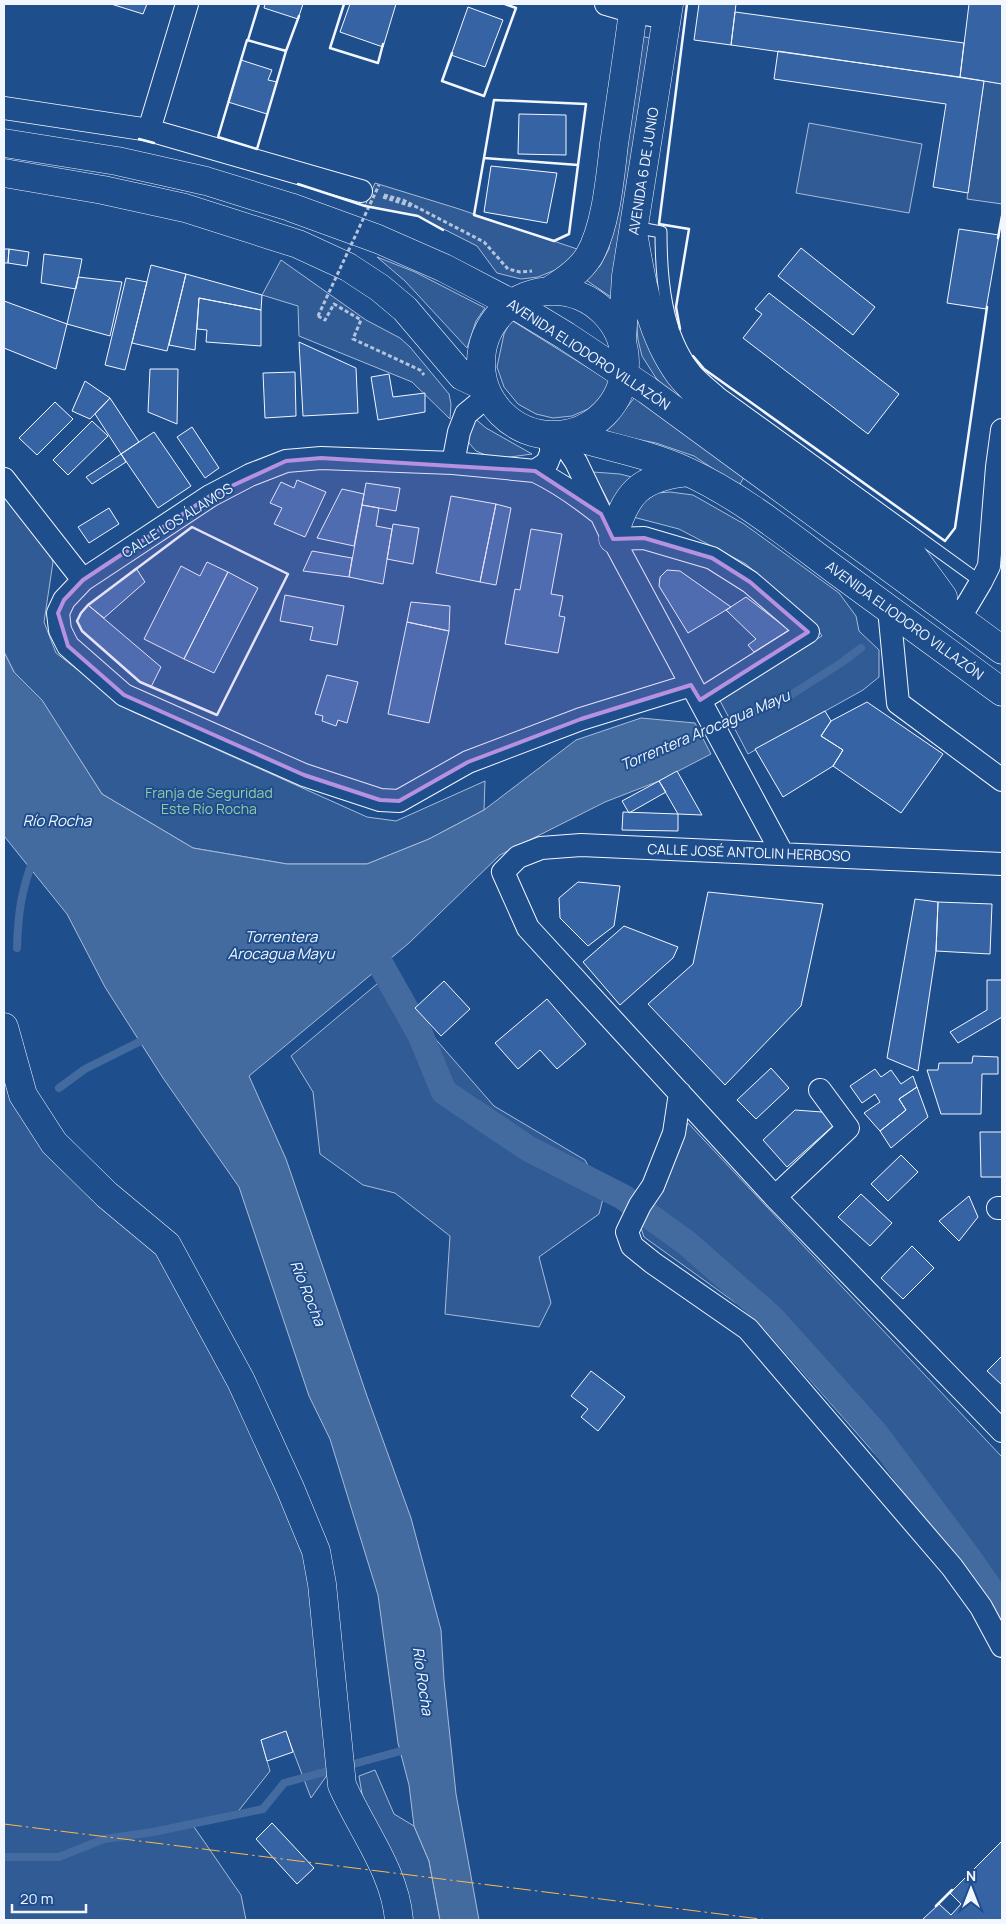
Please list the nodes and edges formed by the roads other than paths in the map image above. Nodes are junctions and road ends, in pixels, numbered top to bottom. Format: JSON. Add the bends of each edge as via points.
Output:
{"nodes":[{"id":1,"x":187,"y":4,"type":"edge"},
{"id":2,"x":606,"y":4,"type":"edge"},
{"id":3,"x":634,"y":8,"type":"edge"},
{"id":4,"x":668,"y":11,"type":"edge"},
{"id":5,"x":4,"y":108,"type":"edge"},
{"id":6,"x":149,"y":130,"type":"junction"},
{"id":7,"x":4,"y":144,"type":"edge"},
{"id":8,"x":4,"y":173,"type":"edge"},
{"id":9,"x":370,"y":188,"type":"road end"},
{"id":10,"x":634,"y":230,"type":"junction"},
{"id":11,"x":543,"y":281,"type":"junction"},
{"id":12,"x":513,"y":304,"type":"junction"},
{"id":13,"x":622,"y":340,"type":"junction"},
{"id":14,"x":624,"y":376,"type":"junction"},
{"id":15,"x":487,"y":391,"type":"junction"},
{"id":16,"x":1002,"y":430,"type":"edge"},
{"id":17,"x":558,"y":435,"type":"junction"},
{"id":18,"x":453,"y":463,"type":"junction"},
{"id":19,"x":535,"y":471,"type":"junction"},
{"id":20,"x":688,"y":472,"type":"junction"},
{"id":21,"x":4,"y":479,"type":"edge"},
{"id":22,"x":601,"y":514,"type":"junction"},
{"id":23,"x":613,"y":539,"type":"junction"},
{"id":24,"x":83,"y":580,"type":"junction"},
{"id":25,"x":982,"y":582,"type":"junction"},
{"id":26,"x":889,"y":609,"type":"junction"},
{"id":27,"x":959,"y":619,"type":"junction"},
{"id":28,"x":1002,"y":650,"type":"edge"},
{"id":29,"x":1002,"y":692,"type":"edge"},
{"id":30,"x":700,"y":700,"type":"junction"},
{"id":31,"x":1002,"y":780,"type":"edge"},
{"id":32,"x":782,"y":853,"type":"junction"},
{"id":33,"x":1002,"y":864,"type":"edge"},
{"id":34,"x":4,"y":1028,"type":"edge"},
{"id":35,"x":820,"y":1090,"type":"dead end"},
{"id":36,"x":680,"y":1093,"type":"junction"},
{"id":37,"x":775,"y":1197,"type":"junction"},
{"id":38,"x":1002,"y":1431,"type":"edge"},
{"id":39,"x":1002,"y":1646,"type":"edge"},
{"id":40,"x":398,"y":1920,"type":"edge"}],
"edges":[{"from":1,"to":6,"type":"street"},
{"from":2,"to":3,"type":"street"},
{"from":3,"to":4,"type":"street"},
{"from":3,"to":11,"type":"main road","via":[[608,192],[596,240],[588,257],[570,277]]},
{"from":4,"to":10,"type":"main road","name":"AVENIDA 6 DE JUNIO"},
{"from":5,"to":6,"type":"street"},
{"from":6,"to":9,"type":"street"},
{"from":7,"to":12,"type":"main road","name":"AVENIDA ELIODORO VILLAZÓN","via":[[126,163],[206,181],[290,207],[427,260]]},
{"from":8,"to":15,"type":"main road","via":[[185,208],[298,244],[348,267],[380,288],[405,309],[462,376]]},
{"from":10,"to":13,"type":"main road","name":"AVENIDA 6 DE JUNIO","via":[[626,276]]},
{"from":10,"to":25,"type":"lane","via":[[661,232],[667,304],[678,342],[695,370],[720,394]]},
{"from":10,"to":27,"type":"main road","via":[[638,262],[656,329],[680,375],[707,403],[913,556]]},
{"from":11,"to":12,"type":"main road","via":[[533,294]]},
{"from":11,"to":13,"type":"main road","via":[[594,304],[606,314]]},
{"from":12,"to":14,"type":"main road","name":"AVENIDA ELIODORO VILLAZÓN"},
{"from":12,"to":15,"type":"main road","via":[[495,321],[483,349]]},
{"from":13,"to":14,"type":"main road","name":"AVENIDA 6 DE JUNIO"},
{"from":14,"to":17,"type":"main road","via":[[616,400],[606,412],[588,426]]},
{"from":14,"to":27,"type":"main road","name":"AVENIDA ELIODORO VILLAZÓN"},
{"from":15,"to":17,"type":"main road","via":[[497,408],[514,423],[535,433]]},
{"from":15,"to":18,"type":"street","via":[[466,414]]},
{"from":16,"to":25,"type":"street","via":[[988,566]]},
{"from":17,"to":19,"type":"street","via":[[547,463]]},
{"from":17,"to":20,"type":"main road","name":"AVENIDA ELIODORO VILLAZÓN","via":[[633,451]]},
{"from":17,"to":22,"type":"street","via":[[576,462]]},
{"from":18,"to":19,"type":"street","name":"CALLE LOS ÁLAMOS"},
{"from":18,"to":24,"type":"street","name":"CALLE LOS ÁLAMOS","via":[[322,458],[286,461],[210,496]]},
{"from":19,"to":22,"type":"street","via":[[551,478]]},
{"from":20,"to":23,"type":"main road","via":[[660,476],[639,488],[623,508]]},
{"from":20,"to":26,"type":"main road","name":"AVENIDA ELIODORO VILLAZÓN","via":[[753,510]]},
{"from":21,"to":24,"type":"street"},
{"from":22,"to":23,"type":"street"},
{"from":23,"to":30,"type":"street"},
{"from":23,"to":30,"type":"street","name":"CALLE LOS ÁLAMOS","via":[[644,538],[712,558],[750,582],[808,632]]},
{"from":24,"to":30,"type":"street","name":"CALLE LOS ÁLAMOS","via":[[64,600],[58,613],[60,630],[68,646],[124,695],[304,775],[380,800],[399,801],[468,762],[581,719]]},
{"from":25,"to":27,"type":"street"},
{"from":26,"to":29,"type":"main road","name":"AVENIDA ELIODORO VILLAZÓN"},
{"from":26,"to":31,"type":"street","via":[[898,703]]},
{"from":27,"to":28,"type":"main road","name":"AVENIDA ELIODORO VILLAZÓN"},
{"from":30,"to":32,"type":"street"},
{"from":32,"to":33,"type":"street","name":"CALLE JOSÉ ANTOLIN HERBOSO"},
{"from":32,"to":36,"type":"street","name":"CALLE JOSÉ ANTOLIN HERBOSO","via":[[581,845],[541,848],[518,857],[503,872],[528,928]]},
{"from":34,"to":40,"type":"main road","via":[[23,1095],[54,1144],[107,1195],[167,1245],[241,1381],[290,1488],[316,1551],[322,1584],[342,1785],[386,1870]]},
{"from":35,"to":37,"type":"street","via":[[848,1128]]},
{"from":36,"to":37,"type":"street"},
{"from":36,"to":39,"type":"street","via":[[674,1133],[653,1186],[627,1232],[632,1246],[748,1329],[952,1567],[982,1607]]},
{"from":37,"to":38,"type":"street"}]}
